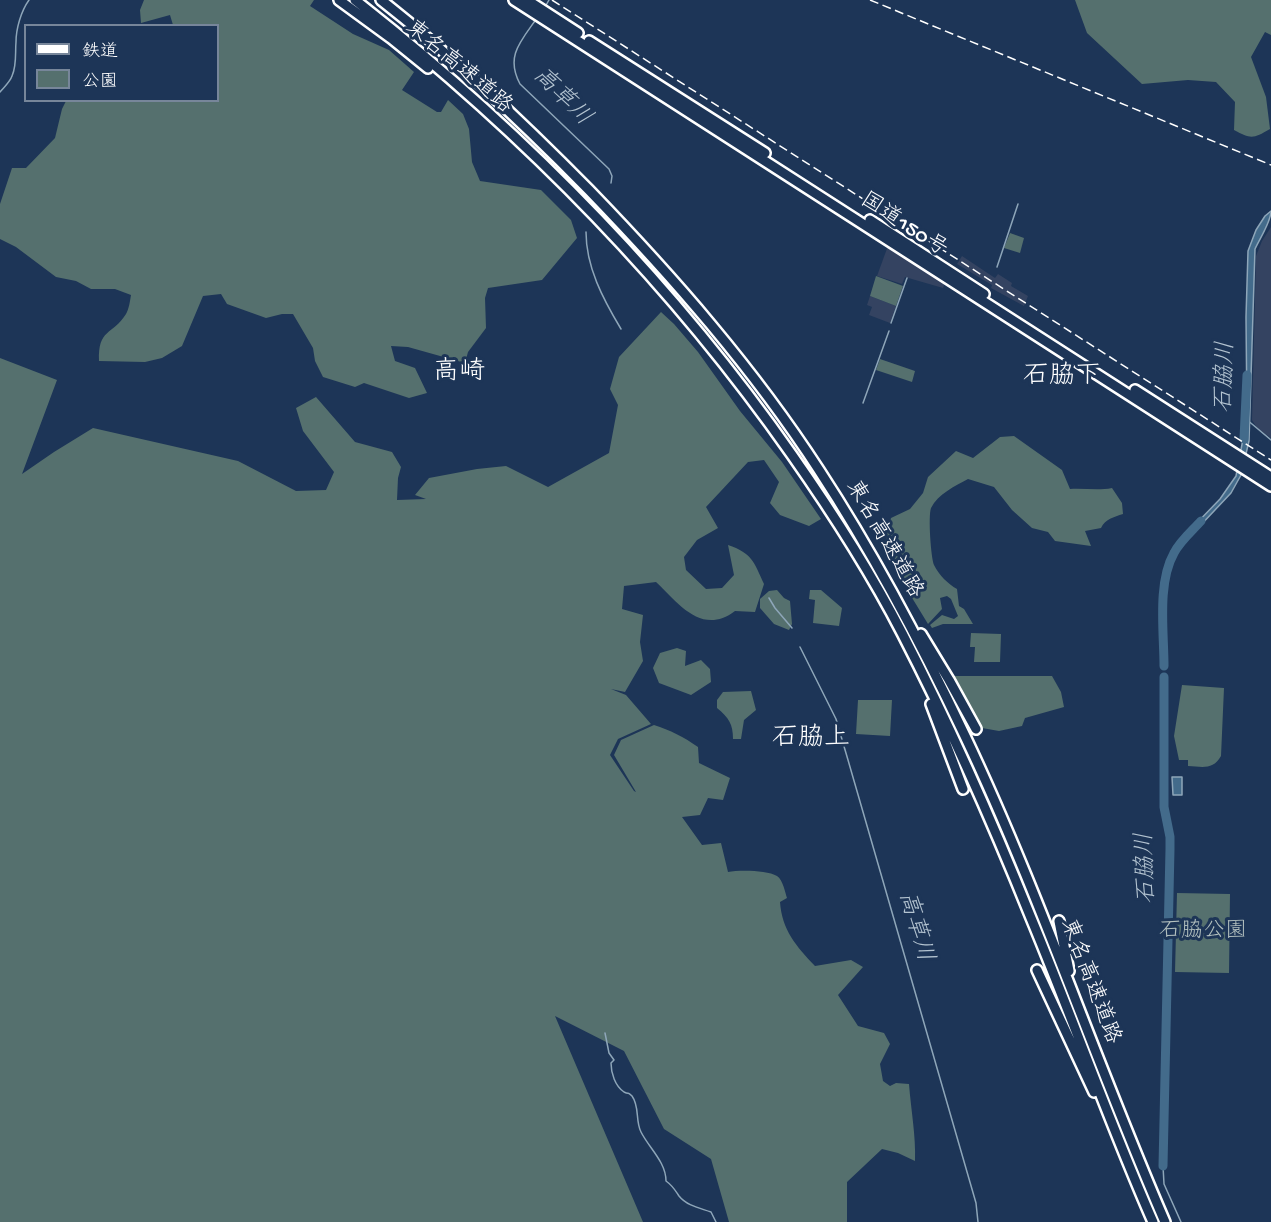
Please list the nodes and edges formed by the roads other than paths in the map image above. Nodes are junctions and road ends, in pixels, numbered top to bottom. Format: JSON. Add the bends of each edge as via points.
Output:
{"nodes":[{"id":1,"x":339,"y":0,"type":"edge"},
{"id":2,"x":355,"y":0,"type":"edge"},
{"id":3,"x":381,"y":0,"type":"edge"},
{"id":4,"x":514,"y":0,"type":"edge"},
{"id":5,"x":527,"y":0,"type":"edge"},
{"id":6,"x":541,"y":13,"type":"junction"},
{"id":7,"x":549,"y":170,"type":"junction"},
{"id":8,"x":1241,"y":462,"type":"junction"},
{"id":9,"x":1271,"y":477,"type":"edge"},
{"id":10,"x":1271,"y":486,"type":"edge"},
{"id":11,"x":847,"y":514,"type":"junction"},
{"id":12,"x":914,"y":656,"type":"junction"},
{"id":13,"x":976,"y":729,"type":"dead end"},
{"id":14,"x":963,"y":789,"type":"dead end"},
{"id":15,"x":1059,"y":921,"type":"dead end"},
{"id":16,"x":1037,"y":970,"type":"dead end"},
{"id":17,"x":1083,"y":1021,"type":"junction"},
{"id":18,"x":1133,"y":1176,"type":"junction"},
{"id":19,"x":1153,"y":1222,"type":"edge"},
{"id":20,"x":1165,"y":1222,"type":"edge"}],
"edges":[{"from":1,"to":7,"type":"highway","name":"東名高速道路","via":[[391,38]]},
{"from":2,"to":7,"type":"highway","name":"東名高速道路","via":[[465,92]]},
{"from":3,"to":11,"type":"highway","name":"東名高速道路","via":[[508,110],[653,258],[760,386]]},
{"from":4,"to":6,"type":"highway","name":"国道150号"},
{"from":5,"to":6,"type":"highway","name":"国道150号"},
{"from":6,"to":8,"type":"highway","name":"国道150号"},
{"from":7,"to":12,"type":"highway","name":"東名高速道路","via":[[672,298],[767,419],[834,516]]},
{"from":8,"to":9,"type":"highway","name":"国道150号"},
{"from":8,"to":10,"type":"highway","name":"国道150号"},
{"from":11,"to":13,"type":"highway"},
{"from":11,"to":17,"type":"highway","name":"東名高速道路","via":[[910,626],[966,738]]},
{"from":12,"to":14,"type":"highway"},
{"from":12,"to":18,"type":"highway","name":"東名高速道路","via":[[1032,918]]},
{"from":15,"to":17,"type":"highway"},
{"from":16,"to":18,"type":"highway"},
{"from":17,"to":20,"type":"highway","name":"東名高速道路"},
{"from":18,"to":19,"type":"highway","name":"東名高速道路"}]}
